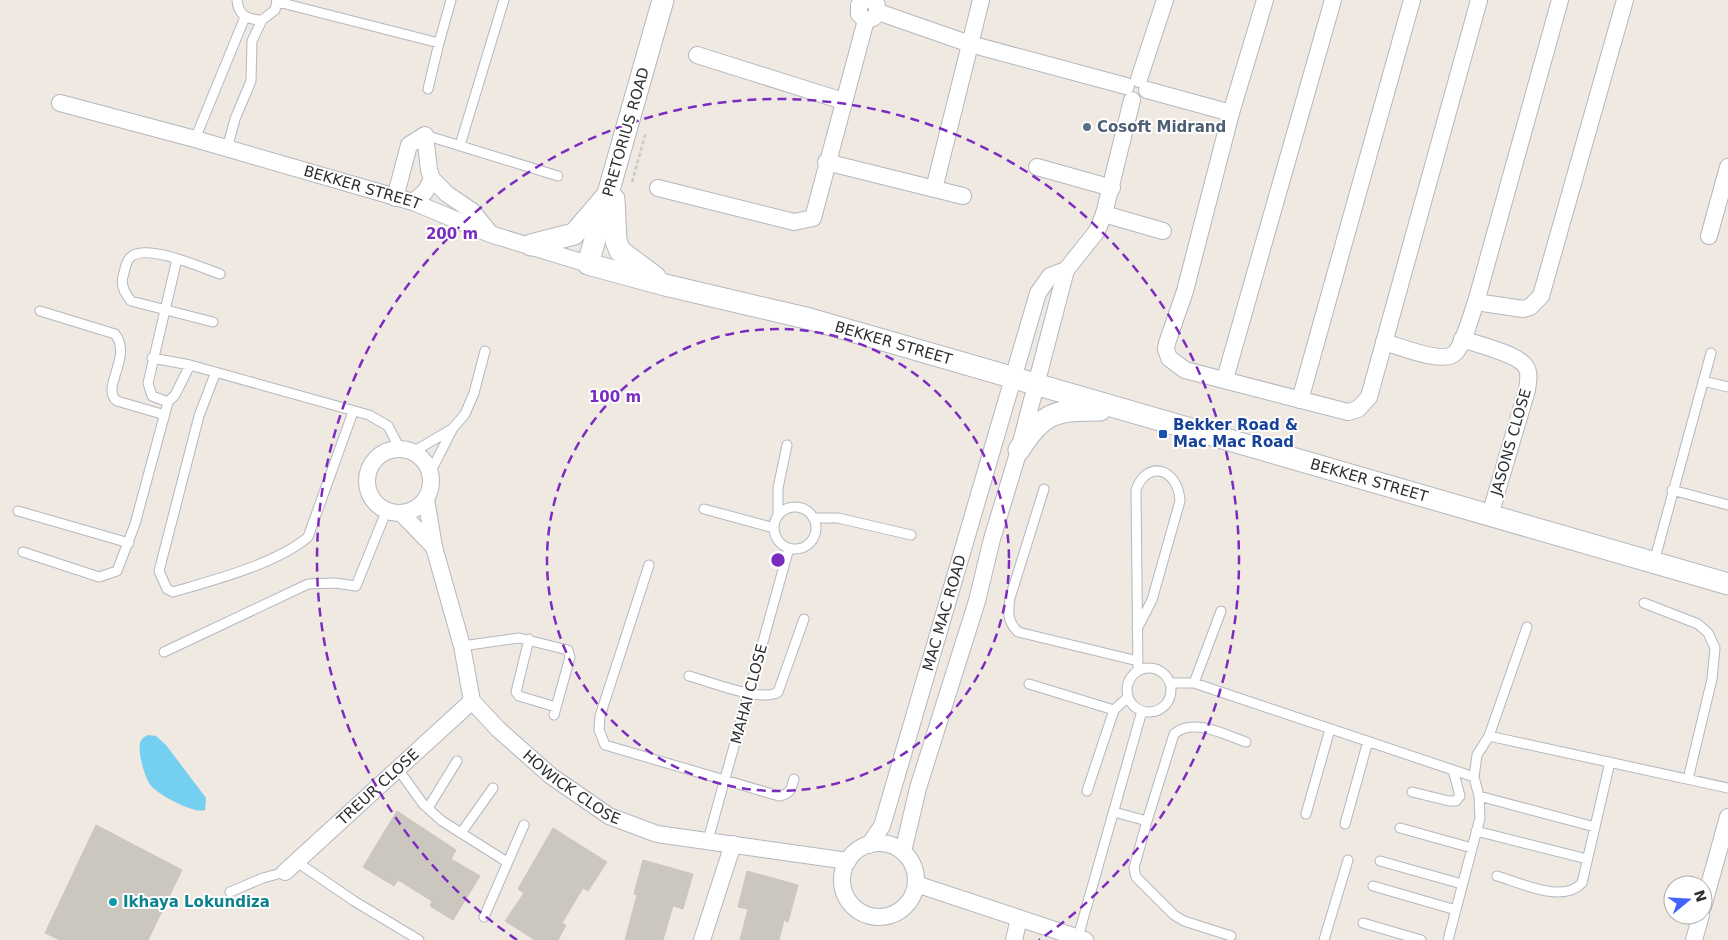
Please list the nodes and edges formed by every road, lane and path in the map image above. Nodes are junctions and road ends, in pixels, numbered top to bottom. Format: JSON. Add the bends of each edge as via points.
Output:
{"nodes":[{"id":1,"x":236,"y":0,"type":"edge"},
{"id":2,"x":451,"y":0,"type":"edge"},
{"id":3,"x":504,"y":0,"type":"edge"},
{"id":4,"x":663,"y":0,"type":"edge"},
{"id":5,"x":865,"y":0,"type":"edge"},
{"id":6,"x":981,"y":0,"type":"edge"},
{"id":7,"x":1165,"y":0,"type":"edge"},
{"id":8,"x":1265,"y":0,"type":"edge"},
{"id":9,"x":1333,"y":0,"type":"edge"},
{"id":10,"x":1412,"y":0,"type":"edge"},
{"id":11,"x":1479,"y":0,"type":"edge"},
{"id":12,"x":1560,"y":0,"type":"edge"},
{"id":13,"x":1625,"y":0,"type":"edge"},
{"id":14,"x":278,"y":1,"type":"edge"},
{"id":15,"x":872,"y":11,"type":"edge"},
{"id":16,"x":245,"y":17,"type":"junction"},
{"id":17,"x":262,"y":20,"type":"junction"},
{"id":18,"x":439,"y":44,"type":"junction"},
{"id":19,"x":970,"y":44,"type":"junction"},
{"id":20,"x":697,"y":55,"type":"dead end"},
{"id":21,"x":428,"y":89,"type":"dead end"},
{"id":22,"x":1136,"y":89,"type":"junction"},
{"id":23,"x":843,"y":102,"type":"junction"},
{"id":24,"x":60,"y":103,"type":"dead end"},
{"id":25,"x":1231,"y":113,"type":"junction"},
{"id":26,"x":425,"y":135,"type":"junction"},
{"id":27,"x":196,"y":139,"type":"junction"},
{"id":28,"x":460,"y":145,"type":"junction"},
{"id":29,"x":227,"y":149,"type":"junction"},
{"id":30,"x":826,"y":162,"type":"junction"},
{"id":31,"x":1037,"y":167,"type":"dead end"},
{"id":32,"x":1728,"y":167,"type":"edge"},
{"id":33,"x":558,"y":176,"type":"dead end"},
{"id":34,"x":432,"y":178,"type":"junction"},
{"id":35,"x":610,"y":187,"type":"junction"},
{"id":36,"x":658,"y":188,"type":"dead end"},
{"id":37,"x":1112,"y":188,"type":"junction"},
{"id":38,"x":934,"y":189,"type":"junction"},
{"id":39,"x":963,"y":196,"type":"dead end"},
{"id":40,"x":395,"y":198,"type":"junction"},
{"id":41,"x":413,"y":202,"type":"junction"},
{"id":42,"x":1104,"y":214,"type":"junction"},
{"id":43,"x":1163,"y":231,"type":"dead end"},
{"id":44,"x":490,"y":234,"type":"junction"},
{"id":45,"x":1709,"y":236,"type":"dead end"},
{"id":46,"x":531,"y":245,"type":"junction"},
{"id":47,"x":177,"y":259,"type":"junction"},
{"id":48,"x":588,"y":264,"type":"junction"},
{"id":49,"x":1066,"y":270,"type":"junction"},
{"id":50,"x":220,"y":274,"type":"dead end"},
{"id":51,"x":665,"y":285,"type":"junction"},
{"id":52,"x":1476,"y":302,"type":"junction"},
{"id":53,"x":164,"y":309,"type":"junction"},
{"id":54,"x":40,"y":312,"type":"dead end"},
{"id":55,"x":213,"y":322,"type":"dead end"},
{"id":56,"x":1462,"y":339,"type":"junction"},
{"id":57,"x":1384,"y":342,"type":"junction"},
{"id":58,"x":485,"y":351,"type":"dead end"},
{"id":59,"x":1711,"y":353,"type":"dead end"},
{"id":60,"x":152,"y":358,"type":"junction"},
{"id":61,"x":190,"y":365,"type":"junction"},
{"id":62,"x":215,"y":374,"type":"junction"},
{"id":63,"x":1225,"y":378,"type":"junction"},
{"id":64,"x":1012,"y":379,"type":"junction"},
{"id":65,"x":1703,"y":381,"type":"junction"},
{"id":66,"x":1037,"y":385,"type":"junction"},
{"id":67,"x":1728,"y":387,"type":"edge"},
{"id":68,"x":1300,"y":400,"type":"junction"},
{"id":69,"x":168,"y":402,"type":"junction"},
{"id":70,"x":1122,"y":410,"type":"junction"},
{"id":71,"x":353,"y":412,"type":"junction"},
{"id":72,"x":165,"y":415,"type":"junction"},
{"id":73,"x":453,"y":428,"type":"junction"},
{"id":74,"x":787,"y":445,"type":"dead end"},
{"id":75,"x":406,"y":450,"type":"junction"},
{"id":76,"x":1019,"y":450,"type":"junction"},
{"id":77,"x":430,"y":473,"type":"junction"},
{"id":78,"x":1044,"y":489,"type":"dead end"},
{"id":79,"x":1672,"y":490,"type":"junction"},
{"id":80,"x":426,"y":500,"type":"junction"},
{"id":81,"x":1728,"y":505,"type":"edge"},
{"id":82,"x":704,"y":510,"type":"dead end"},
{"id":83,"x":18,"y":511,"type":"dead end"},
{"id":84,"x":394,"y":513,"type":"junction"},
{"id":85,"x":778,"y":515,"type":"junction"},
{"id":86,"x":1490,"y":515,"type":"junction"},
{"id":87,"x":813,"y":518,"type":"junction"},
{"id":88,"x":774,"y":528,"type":"junction"},
{"id":89,"x":911,"y":535,"type":"dead end"},
{"id":90,"x":129,"y":543,"type":"junction"},
{"id":91,"x":434,"y":547,"type":"junction"},
{"id":92,"x":788,"y":548,"type":"junction"},
{"id":93,"x":24,"y":552,"type":"dead end"},
{"id":94,"x":1654,"y":562,"type":"junction"},
{"id":95,"x":649,"y":565,"type":"dead end"},
{"id":96,"x":1728,"y":584,"type":"edge"},
{"id":97,"x":950,"y":592,"type":"junction"},
{"id":98,"x":977,"y":601,"type":"junction"},
{"id":99,"x":1644,"y":603,"type":"dead end"},
{"id":100,"x":1221,"y":611,"type":"dead end"},
{"id":101,"x":804,"y":619,"type":"dead end"},
{"id":102,"x":1527,"y":627,"type":"dead end"},
{"id":103,"x":1137,"y":630,"type":"junction"},
{"id":104,"x":528,"y":639,"type":"junction"},
{"id":105,"x":462,"y":646,"type":"junction"},
{"id":106,"x":164,"y":652,"type":"dead end"},
{"id":107,"x":1138,"y":661,"type":"junction"},
{"id":108,"x":1138,"y":671,"type":"junction"},
{"id":109,"x":689,"y":676,"type":"dead end"},
{"id":110,"x":1170,"y":683,"type":"junction"},
{"id":111,"x":1194,"y":683,"type":"junction"},
{"id":112,"x":1029,"y":684,"type":"dead end"},
{"id":113,"x":749,"y":694,"type":"junction"},
{"id":114,"x":1128,"y":697,"type":"junction"},
{"id":115,"x":472,"y":701,"type":"junction"},
{"id":116,"x":1114,"y":710,"type":"junction"},
{"id":117,"x":1142,"y":711,"type":"junction"},
{"id":118,"x":1330,"y":729,"type":"junction"},
{"id":119,"x":1489,"y":736,"type":"junction"},
{"id":120,"x":1368,"y":741,"type":"junction"},
{"id":121,"x":1246,"y":742,"type":"dead end"},
{"id":122,"x":457,"y":761,"type":"dead end"},
{"id":123,"x":1610,"y":762,"type":"junction"},
{"id":124,"x":398,"y":769,"type":"junction"},
{"id":125,"x":1453,"y":770,"type":"junction"},
{"id":126,"x":1474,"y":777,"type":"junction"},
{"id":127,"x":794,"y":779,"type":"dead end"},
{"id":128,"x":1688,"y":779,"type":"junction"},
{"id":129,"x":725,"y":782,"type":"junction"},
{"id":130,"x":493,"y":788,"type":"dead end"},
{"id":131,"x":1728,"y":788,"type":"edge"},
{"id":132,"x":1088,"y":791,"type":"dead end"},
{"id":133,"x":1412,"y":792,"type":"dead end"},
{"id":134,"x":1479,"y":796,"type":"junction"},
{"id":135,"x":428,"y":808,"type":"junction"},
{"id":136,"x":1114,"y":812,"type":"junction"},
{"id":137,"x":1306,"y":814,"type":"dead end"},
{"id":138,"x":1728,"y":817,"type":"edge"},
{"id":139,"x":1147,"y":821,"type":"junction"},
{"id":140,"x":1345,"y":824,"type":"dead end"},
{"id":141,"x":524,"y":825,"type":"dead end"},
{"id":142,"x":1595,"y":827,"type":"junction"},
{"id":143,"x":1400,"y":828,"type":"dead end"},
{"id":144,"x":1476,"y":831,"type":"junction"},
{"id":145,"x":461,"y":833,"type":"junction"},
{"id":146,"x":708,"y":840,"type":"junction"},
{"id":147,"x":733,"y":844,"type":"junction"},
{"id":148,"x":869,"y":844,"type":"junction"},
{"id":149,"x":1472,"y":848,"type":"junction"},
{"id":150,"x":903,"y":852,"type":"junction"},
{"id":151,"x":1587,"y":859,"type":"junction"},
{"id":152,"x":1348,"y":860,"type":"dead end"},
{"id":153,"x":848,"y":861,"type":"junction"},
{"id":154,"x":1380,"y":861,"type":"dead end"},
{"id":155,"x":507,"y":862,"type":"junction"},
{"id":156,"x":291,"y":867,"type":"junction"},
{"id":157,"x":1712,"y":875,"type":"edge"},
{"id":158,"x":1497,"y":876,"type":"dead end"},
{"id":159,"x":916,"y":884,"type":"junction"},
{"id":160,"x":1462,"y":884,"type":"junction"},
{"id":161,"x":1373,"y":886,"type":"dead end"},
{"id":162,"x":230,"y":892,"type":"dead end"},
{"id":163,"x":1456,"y":910,"type":"junction"},
{"id":164,"x":484,"y":917,"type":"dead end"},
{"id":165,"x":1019,"y":918,"type":"junction"},
{"id":166,"x":1363,"y":923,"type":"dead end"},
{"id":167,"x":1698,"y":925,"type":"edge"},
{"id":168,"x":1053,"y":935,"type":"edge"},
{"id":169,"x":1231,"y":936,"type":"dead end"},
{"id":170,"x":1081,"y":939,"type":"edge"},
{"id":171,"x":419,"y":940,"type":"edge"},
{"id":172,"x":702,"y":940,"type":"edge"},
{"id":173,"x":1014,"y":940,"type":"edge"},
{"id":174,"x":1324,"y":940,"type":"edge"},
{"id":175,"x":1421,"y":940,"type":"edge"},
{"id":176,"x":1448,"y":940,"type":"edge"},
{"id":177,"x":1694,"y":940,"type":"edge"}],
"edges":[{"from":1,"to":16,"type":"lane"},
{"from":2,"to":18,"type":"lane"},
{"from":3,"to":28,"type":"lane"},
{"from":4,"to":35,"type":"street","name":"PRETORIUS ROAD"},
{"from":5,"to":15,"type":"street","via":[[859,14]]},
{"from":6,"to":19,"type":"street"},
{"from":7,"to":22,"type":"street"},
{"from":8,"to":25,"type":"street"},
{"from":9,"to":63,"type":"street"},
{"from":10,"to":68,"type":"street"},
{"from":11,"to":57,"type":"street"},
{"from":12,"to":52,"type":"street"},
{"from":13,"to":52,"type":"street","via":[[1541,296],[1530,307],[1522,309]]},
{"from":14,"to":17,"type":"lane","via":[[275,10]]},
{"from":14,"to":18,"type":"lane"},
{"from":15,"to":19,"type":"street"},
{"from":15,"to":23,"type":"street"},
{"from":16,"to":17,"type":"lane"},
{"from":16,"to":27,"type":"lane"},
{"from":17,"to":29,"type":"lane","via":[[252,41],[251,81]]},
{"from":18,"to":21,"type":"lane"},
{"from":19,"to":22,"type":"street"},
{"from":19,"to":38,"type":"street"},
{"from":20,"to":23,"type":"street"},
{"from":22,"to":25,"type":"street"},
{"from":22,"to":37,"type":"street"},
{"from":23,"to":30,"type":"street"},
{"from":24,"to":27,"type":"street","name":"BEKKER STREET"},
{"from":25,"to":63,"type":"street","via":[[1185,291],[1166,349],[1169,358],[1178,366]]},
{"from":26,"to":28,"type":"lane"},
{"from":26,"to":34,"type":"street"},
{"from":26,"to":40,"type":"street","via":[[409,145]]},
{"from":27,"to":29,"type":"street","name":"BEKKER STREET"},
{"from":28,"to":33,"type":"lane"},
{"from":29,"to":40,"type":"street","name":"BEKKER STREET"},
{"from":30,"to":36,"type":"street","via":[[813,218],[805,221],[794,222]]},
{"from":30,"to":38,"type":"street"},
{"from":31,"to":37,"type":"street"},
{"from":32,"to":45,"type":"street"},
{"from":34,"to":41,"type":"street","via":[[425,192]]},
{"from":34,"to":44,"type":"street","via":[[447,194],[472,211]]},
{"from":35,"to":46,"type":"street","via":[[574,234]]},
{"from":35,"to":48,"type":"street","name":"PRETORIUS ROAD"},
{"from":35,"to":51,"type":"street","via":[[616,242],[620,251]]},
{"from":37,"to":42,"type":"street"},
{"from":38,"to":39,"type":"street"},
{"from":40,"to":41,"type":"street","name":"BEKKER STREET"},
{"from":41,"to":44,"type":"street","name":"BEKKER STREET"},
{"from":42,"to":43,"type":"street"},
{"from":42,"to":49,"type":"street","via":[[1097,231]]},
{"from":44,"to":46,"type":"street","name":"BEKKER STREET"},
{"from":46,"to":48,"type":"street","name":"BEKKER STREET"},
{"from":47,"to":50,"type":"lane"},
{"from":47,"to":53,"type":"lane"},
{"from":47,"to":53,"type":"lane","via":[[138,252],[129,259],[122,275],[125,294],[130,301]]},
{"from":48,"to":51,"type":"street","name":"BEKKER STREET"},
{"from":49,"to":64,"type":"street","name":"MAC MAC ROAD","via":[[1050,276],[1038,293]]},
{"from":49,"to":66,"type":"street","name":"MAC MAC ROAD"},
{"from":51,"to":64,"type":"street","name":"BEKKER STREET","via":[[810,319]]},
{"from":52,"to":56,"type":"street"},
{"from":53,"to":55,"type":"lane"},
{"from":53,"to":60,"type":"lane"},
{"from":54,"to":72,"type":"lane","via":[[115,334],[122,347],[111,392],[113,398]]},
{"from":56,"to":57,"type":"street","via":[[1455,354],[1441,358]]},
{"from":56,"to":86,"type":"street","name":"JASONS CLOSE","via":[[1516,358],[1528,369],[1527,390]]},
{"from":57,"to":68,"type":"street","via":[[1369,397],[1358,408],[1343,412]]},
{"from":58,"to":73,"type":"lane","via":[[474,393],[465,414]]},
{"from":59,"to":65,"type":"lane"},
{"from":60,"to":61,"type":"lane"},
{"from":60,"to":69,"type":"lane","via":[[148,390],[158,400]]},
{"from":61,"to":62,"type":"lane"},
{"from":61,"to":69,"type":"lane"},
{"from":62,"to":71,"type":"lane"},
{"from":62,"to":71,"type":"lane","via":[[199,416],[159,571],[167,589],[172,592],[274,558],[308,537]]},
{"from":63,"to":68,"type":"street"},
{"from":64,"to":66,"type":"street","name":"BEKKER STREET"},
{"from":64,"to":97,"type":"street","name":"MAC MAC ROAD"},
{"from":65,"to":67,"type":"lane"},
{"from":65,"to":79,"type":"lane"},
{"from":66,"to":70,"type":"street","name":"BEKKER STREET"},
{"from":66,"to":76,"type":"street","name":"MAC MAC ROAD"},
{"from":69,"to":72,"type":"lane"},
{"from":70,"to":76,"type":"street","via":[[1071,410],[1052,414],[1031,430]]},
{"from":70,"to":86,"type":"street","name":"BEKKER STREET"},
{"from":71,"to":75,"type":"lane","via":[[369,415],[388,426]]},
{"from":72,"to":90,"type":"lane"},
{"from":73,"to":75,"type":"lane"},
{"from":73,"to":77,"type":"lane"},
{"from":74,"to":85,"type":"lane","via":[[778,488]]},
{"from":75,"to":77,"type":"street","via":[[424,461]]},
{"from":75,"to":84,"type":"street","via":[[385,451],[373,461],[366,474],[367,490],[374,503]]},
{"from":76,"to":98,"type":"street","name":"MAC MAC ROAD"},
{"from":77,"to":80,"type":"street","via":[[431,486]]},
{"from":78,"to":107,"type":"lane","via":[[1010,598],[1010,625],[1018,632]]},
{"from":79,"to":81,"type":"lane"},
{"from":79,"to":94,"type":"lane"},
{"from":80,"to":84,"type":"street","via":[[416,509]]},
{"from":80,"to":91,"type":"street"},
{"from":82,"to":88,"type":"lane"},
{"from":83,"to":90,"type":"lane"},
{"from":84,"to":91,"type":"street"},
{"from":84,"to":106,"type":"lane","via":[[356,586],[335,582],[308,584]]},
{"from":85,"to":87,"type":"lane","via":[[784,510],[800,508]]},
{"from":85,"to":88,"type":"lane"},
{"from":86,"to":94,"type":"street","name":"BEKKER STREET"},
{"from":87,"to":89,"type":"lane","via":[[838,518]]},
{"from":87,"to":92,"type":"lane","via":[[815,534],[811,541],[797,549]]},
{"from":88,"to":92,"type":"lane","via":[[778,540]]},
{"from":90,"to":93,"type":"lane","via":[[120,568],[99,577]]},
{"from":91,"to":105,"type":"street"},
{"from":92,"to":113,"type":"lane","name":"MAHAI CLOSE"},
{"from":94,"to":96,"type":"street","name":"BEKKER STREET"},
{"from":95,"to":129,"type":"lane","via":[[604,698],[599,723],[602,740],[605,745]]},
{"from":97,"to":98,"type":"street"},
{"from":97,"to":148,"type":"street","name":"MAC MAC ROAD","via":[[882,826]]},
{"from":98,"to":150,"type":"street","name":"MAC MAC ROAD","via":[[918,788]]},
{"from":99,"to":128,"type":"lane","via":[[1698,624],[1708,633],[1715,648],[1712,679]]},
{"from":100,"to":111,"type":"lane"},
{"from":101,"to":113,"type":"lane","via":[[778,692],[770,696]]},
{"from":102,"to":119,"type":"lane"},
{"from":103,"to":103,"type":"lane","via":[[1136,490],[1140,480],[1148,474],[1162,471],[1173,477],[1180,487],[1180,501],[1152,600]]},
{"from":103,"to":107,"type":"lane"},
{"from":104,"to":104,"type":"lane","via":[[516,692],[518,696],[555,711],[570,653]]},
{"from":104,"to":105,"type":"lane"},
{"from":105,"to":115,"type":"street"},
{"from":107,"to":108,"type":"lane"},
{"from":108,"to":110,"type":"lane","via":[[1157,669]]},
{"from":108,"to":114,"type":"lane","via":[[1131,678]]},
{"from":109,"to":113,"type":"lane"},
{"from":110,"to":111,"type":"lane"},
{"from":110,"to":117,"type":"lane","via":[[1168,702],[1161,709]]},
{"from":111,"to":118,"type":"lane"},
{"from":112,"to":116,"type":"lane"},
{"from":113,"to":129,"type":"lane","name":"MAHAI CLOSE"},
{"from":114,"to":116,"type":"lane"},
{"from":114,"to":117,"type":"lane"},
{"from":115,"to":124,"type":"street","name":"TREUR CLOSE"},
{"from":115,"to":146,"type":"street","name":"HOWICK CLOSE","via":[[551,776],[609,816],[656,834]]},
{"from":116,"to":132,"type":"lane"},
{"from":117,"to":136,"type":"lane"},
{"from":118,"to":120,"type":"lane"},
{"from":118,"to":137,"type":"lane"},
{"from":119,"to":123,"type":"lane"},
{"from":119,"to":126,"type":"lane","via":[[1477,755]]},
{"from":120,"to":125,"type":"lane"},
{"from":120,"to":140,"type":"lane"},
{"from":121,"to":139,"type":"lane","via":[[1200,727],[1180,728],[1174,734]]},
{"from":122,"to":135,"type":"lane"},
{"from":123,"to":128,"type":"lane"},
{"from":123,"to":142,"type":"lane"},
{"from":124,"to":135,"type":"lane"},
{"from":124,"to":156,"type":"street","name":"TREUR CLOSE"},
{"from":125,"to":126,"type":"lane"},
{"from":125,"to":133,"type":"lane","via":[[1460,796],[1456,801]]},
{"from":126,"to":134,"type":"lane"},
{"from":127,"to":129,"type":"lane","via":[[791,790],[779,796]]},
{"from":128,"to":131,"type":"lane"},
{"from":129,"to":146,"type":"lane","name":"MAHAI CLOSE"},
{"from":130,"to":145,"type":"lane"},
{"from":134,"to":142,"type":"lane"},
{"from":134,"to":144,"type":"lane","via":[[1480,818]]},
{"from":135,"to":145,"type":"lane"},
{"from":136,"to":139,"type":"lane"},
{"from":136,"to":170,"type":"lane"},
{"from":138,"to":157,"type":"street"},
{"from":139,"to":169,"type":"lane","via":[[1134,868],[1136,877],[1174,915]]},
{"from":141,"to":155,"type":"lane"},
{"from":142,"to":151,"type":"lane"},
{"from":143,"to":149,"type":"lane"},
{"from":144,"to":149,"type":"lane"},
{"from":144,"to":151,"type":"lane"},
{"from":145,"to":155,"type":"lane"},
{"from":146,"to":147,"type":"street","name":"HOWICK CLOSE"},
{"from":147,"to":153,"type":"street","name":"HOWICK CLOSE"},
{"from":147,"to":172,"type":"street"},
{"from":148,"to":150,"type":"street","via":[[887,844]]},
{"from":148,"to":153,"type":"street"},
{"from":149,"to":160,"type":"lane"},
{"from":150,"to":159,"type":"street","via":[[916,872]]},
{"from":151,"to":158,"type":"lane","via":[[1582,882],[1575,890],[1562,893]]},
{"from":152,"to":174,"type":"lane"},
{"from":153,"to":159,"type":"street","via":[[842,882],[845,894],[851,904],[872,916],[885,917],[906,906]]},
{"from":154,"to":160,"type":"lane"},
{"from":155,"to":164,"type":"lane"},
{"from":156,"to":162,"type":"lane"},
{"from":156,"to":171,"type":"lane"},
{"from":159,"to":165,"type":"street"},
{"from":160,"to":163,"type":"lane"},
{"from":161,"to":163,"type":"lane"},
{"from":163,"to":176,"type":"lane"},
{"from":165,"to":168,"type":"street"},
{"from":165,"to":173,"type":"street"},
{"from":166,"to":175,"type":"lane"},
{"from":167,"to":177,"type":"street"},
{"from":168,"to":170,"type":"street"}]}
